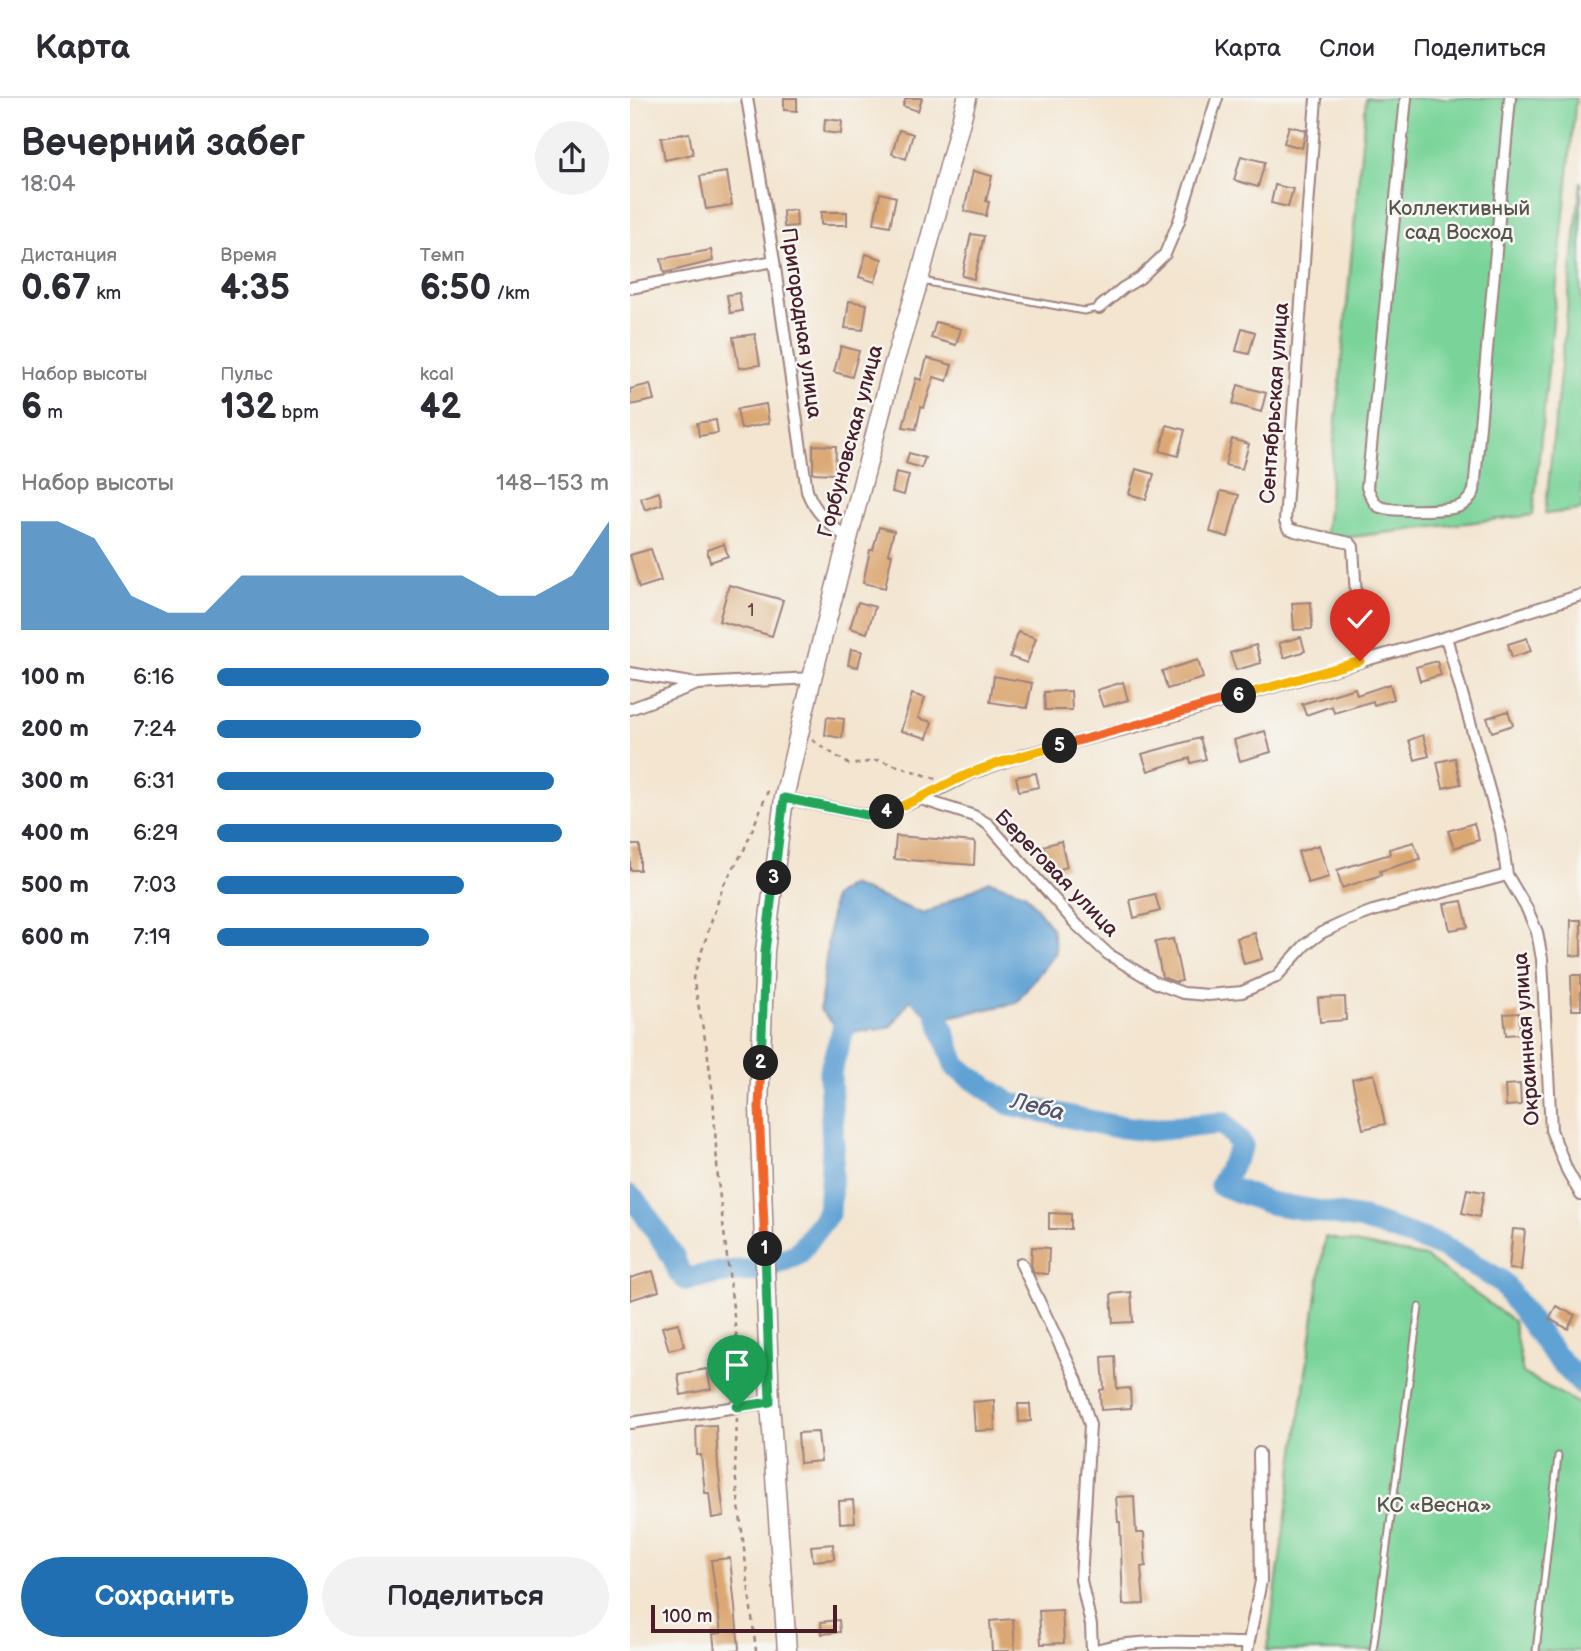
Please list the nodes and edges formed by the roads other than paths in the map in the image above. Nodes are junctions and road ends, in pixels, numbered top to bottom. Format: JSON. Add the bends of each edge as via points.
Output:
{"nodes":[{"id":1,"x":747,"y":98,"type":"edge"},
{"id":2,"x":967,"y":98,"type":"edge"},
{"id":3,"x":1217,"y":98,"type":"edge"},
{"id":4,"x":1316,"y":98,"type":"edge"},
{"id":5,"x":1406,"y":98,"type":"edge"},
{"id":6,"x":1510,"y":98,"type":"edge"},
{"id":7,"x":774,"y":261,"type":"junction"},
{"id":8,"x":919,"y":280,"type":"junction"},
{"id":9,"x":630,"y":288,"type":"edge"},
{"id":10,"x":1099,"y":308,"type":"joint"},
{"id":11,"x":847,"y":538,"type":"junction"},
{"id":12,"x":1581,"y":595,"type":"edge"},
{"id":13,"x":1446,"y":638,"type":"junction"},
{"id":14,"x":1360,"y":661,"type":"junction"},
{"id":15,"x":630,"y":673,"type":"edge"},
{"id":16,"x":812,"y":678,"type":"junction"},
{"id":17,"x":697,"y":684,"type":"junction"},
{"id":18,"x":630,"y":709,"type":"edge"},
{"id":19,"x":784,"y":798,"type":"junction"},
{"id":20,"x":921,"y":799,"type":"junction"},
{"id":21,"x":1507,"y":875,"type":"junction"},
{"id":22,"x":1581,"y":1195,"type":"edge"},
{"id":23,"x":1021,"y":1263,"type":"dead end"},
{"id":24,"x":1419,"y":1307,"type":"dead end"},
{"id":25,"x":770,"y":1402,"type":"junction"},
{"id":26,"x":630,"y":1423,"type":"edge"},
{"id":27,"x":1259,"y":1453,"type":"dead end"},
{"id":28,"x":1558,"y":1456,"type":"dead end"},
{"id":29,"x":1247,"y":1647,"type":"edge"},
{"id":30,"x":787,"y":1651,"type":"edge"},
{"id":31,"x":1093,"y":1651,"type":"edge"},
{"id":32,"x":1373,"y":1651,"type":"edge"},
{"id":33,"x":1536,"y":1651,"type":"edge"}],
"edges":[{"from":1,"to":7,"type":"street","name":"Пригородная улица"},
{"from":2,"to":8,"type":"main road","name":"Горбуновская улица"},
{"from":3,"to":10,"type":"street","via":[[1165,254]]},
{"from":4,"to":14,"type":"street","name":"Сентябрьская улица","via":[[1285,521],[1295,531],[1353,547]]},
{"from":5,"to":6,"type":"street","via":[[1367,487],[1379,507],[1391,509],[1450,509],[1471,499],[1474,491]]},
{"from":7,"to":9,"type":"street"},
{"from":7,"to":11,"type":"street","name":"Пригородная улица","via":[[807,491],[821,517]]},
{"from":8,"to":10,"type":"lane","via":[[1084,311]]},
{"from":8,"to":11,"type":"main road","name":"Горбуновская улица"},
{"from":11,"to":16,"type":"main road","name":"Горбуновская улица"},
{"from":12,"to":13,"type":"street"},
{"from":13,"to":14,"type":"street"},
{"from":13,"to":21,"type":"street","name":"Окраинная улица","via":[[1501,832]]},
{"from":14,"to":20,"type":"street","via":[[1023,755],[970,774]]},
{"from":15,"to":17,"type":"street"},
{"from":16,"to":17,"type":"street"},
{"from":16,"to":19,"type":"main road","name":"Горбуновская улица"},
{"from":17,"to":18,"type":"street"},
{"from":19,"to":20,"type":"street","via":[[866,815]]},
{"from":19,"to":25,"type":"main road","name":"Горбуновская улица","via":[[765,951],[759,1107]]},
{"from":20,"to":21,"type":"street","name":"Береговая улица","via":[[988,824],[1091,940],[1156,983],[1184,993],[1242,992],[1276,977],[1305,945],[1349,920]]},
{"from":21,"to":22,"type":"street","name":"Окраинная улица","via":[[1527,909],[1540,947],[1551,1130]]},
{"from":23,"to":31,"type":"street","via":[[1077,1381],[1090,1425],[1081,1580]]},
{"from":24,"to":32,"type":"lane"},
{"from":25,"to":26,"type":"street"},
{"from":25,"to":30,"type":"main road","name":"Горбуновская улица"},
{"from":27,"to":29,"type":"street","via":[[1261,1581]]},
{"from":28,"to":33,"type":"lane"},
{"from":29,"to":31,"type":"street","via":[[1163,1642]]}]}
